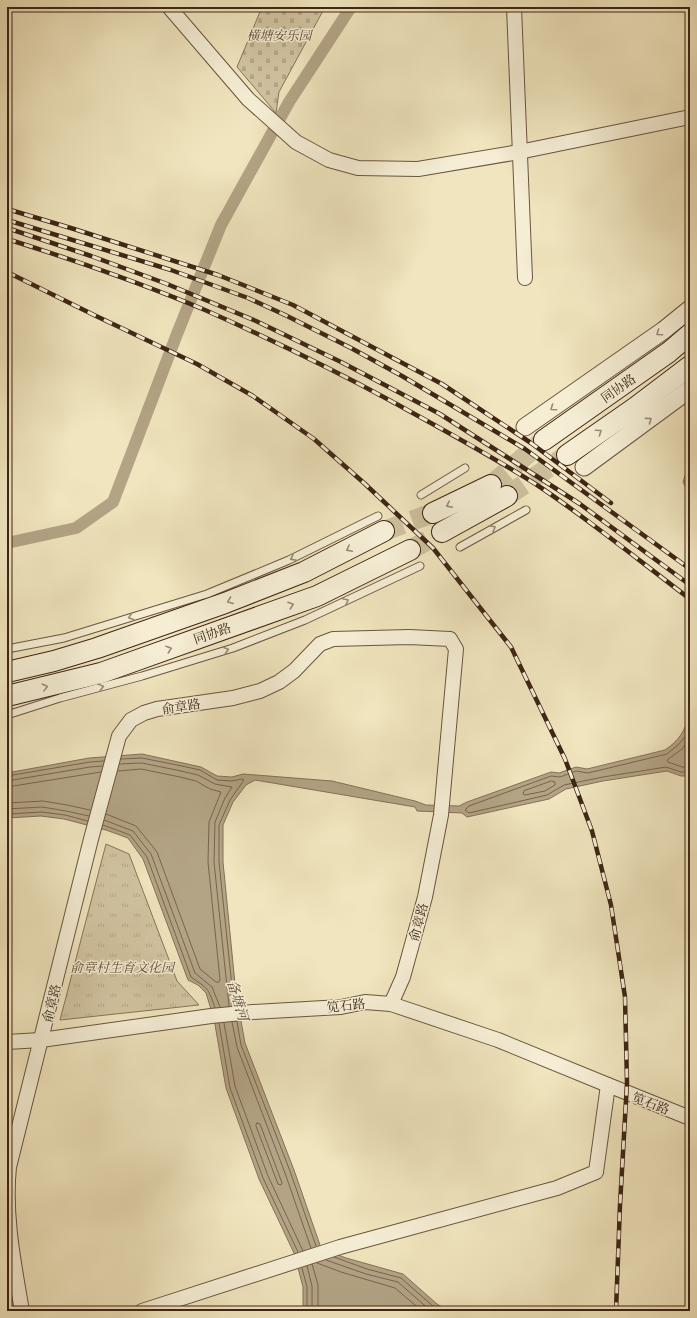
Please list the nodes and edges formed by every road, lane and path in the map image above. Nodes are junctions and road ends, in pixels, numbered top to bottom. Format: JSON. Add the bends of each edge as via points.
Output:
{"nodes":[{"id":1,"x":169,"y":7,"type":"edge"},
{"id":2,"x":514,"y":7,"type":"edge"},
{"id":3,"x":690,"y":117,"type":"edge"},
{"id":4,"x":520,"y":152,"type":"junction"},
{"id":5,"x":525,"y":278,"type":"dead end"},
{"id":6,"x":690,"y":309,"type":"edge"},
{"id":7,"x":690,"y":334,"type":"edge"},
{"id":8,"x":690,"y":366,"type":"edge"},
{"id":9,"x":690,"y":389,"type":"edge"},
{"id":10,"x":525,"y":427,"type":"dead end"},
{"id":11,"x":544,"y":440,"type":"tunnel mouth"},
{"id":12,"x":567,"y":455,"type":"tunnel mouth"},
{"id":13,"x":584,"y":467,"type":"dead end"},
{"id":14,"x":465,"y":468,"type":"dead end"},
{"id":15,"x":421,"y":494,"type":"dead end"},
{"id":16,"x":526,"y":510,"type":"dead end"},
{"id":17,"x":433,"y":513,"type":"tunnel mouth"},
{"id":18,"x":381,"y":524,"type":"joint"},
{"id":19,"x":442,"y":532,"type":"tunnel mouth"},
{"id":20,"x":460,"y":547,"type":"dead end"},
{"id":21,"x":415,"y":558,"type":"joint"},
{"id":22,"x":7,"y":649,"type":"edge"},
{"id":23,"x":7,"y":672,"type":"edge"},
{"id":24,"x":7,"y":696,"type":"edge"},
{"id":25,"x":7,"y":715,"type":"edge"},
{"id":26,"x":391,"y":1004,"type":"junction"},
{"id":27,"x":41,"y":1040,"type":"junction"},
{"id":28,"x":7,"y":1042,"type":"edge"},
{"id":29,"x":608,"y":1085,"type":"junction"},
{"id":30,"x":690,"y":1118,"type":"edge"},
{"id":31,"x":22,"y":1311,"type":"edge"},
{"id":32,"x":142,"y":1311,"type":"edge"}],
"edges":[{"from":1,"to":4,"type":"street","via":[[254,105],[292,139],[329,160],[358,168],[418,169]]},
{"from":2,"to":4,"type":"street"},
{"from":3,"to":4,"type":"street"},
{"from":4,"to":5,"type":"street"},
{"from":6,"to":10,"type":"street","one_way":true},
{"from":7,"to":11,"type":"main road","name":"同协路","via":[[669,352]]},
{"from":12,"to":8,"type":"main road","name":"同协路","one_way":true},
{"from":13,"to":9,"type":"street","one_way":true},
{"from":14,"to":15,"type":"lane"},
{"from":20,"to":16,"type":"lane","one_way":true},
{"from":19,"to":17,"type":"main road","one_way":true,"via":[[499,491]]},
{"from":18,"to":22,"type":"lane","one_way":true,"via":[[207,594],[64,638]]},
{"from":18,"to":23,"type":"main road","name":"同协路","one_way":true,"via":[[304,572],[226,603],[97,648]]},
{"from":24,"to":21,"type":"main road","name":"同协路","one_way":true,"via":[[101,672],[317,596]]},
{"from":25,"to":21,"type":"lane","one_way":true,"via":[[233,648],[306,620]]},
{"from":26,"to":27,"type":"street","name":"笕石路","via":[[365,1002],[341,1007],[211,1016]]},
{"from":26,"to":27,"type":"street","name":"俞章路","via":[[403,977],[425,897],[441,815],[456,649],[450,639],[333,639],[320,644],[294,671],[279,682],[260,691],[233,698],[157,709],[131,720],[119,736]]},
{"from":26,"to":29,"type":"street","name":"笕石路","via":[[498,1040]]},
{"from":27,"to":28,"type":"street","name":"笕石路"},
{"from":27,"to":31,"type":"street","name":"俞章路","via":[[9,1167],[7,1188],[11,1247]]},
{"from":29,"to":30,"type":"street","name":"笕石路"},
{"from":29,"to":32,"type":"street","via":[[596,1172],[557,1188],[340,1247]]}]}
